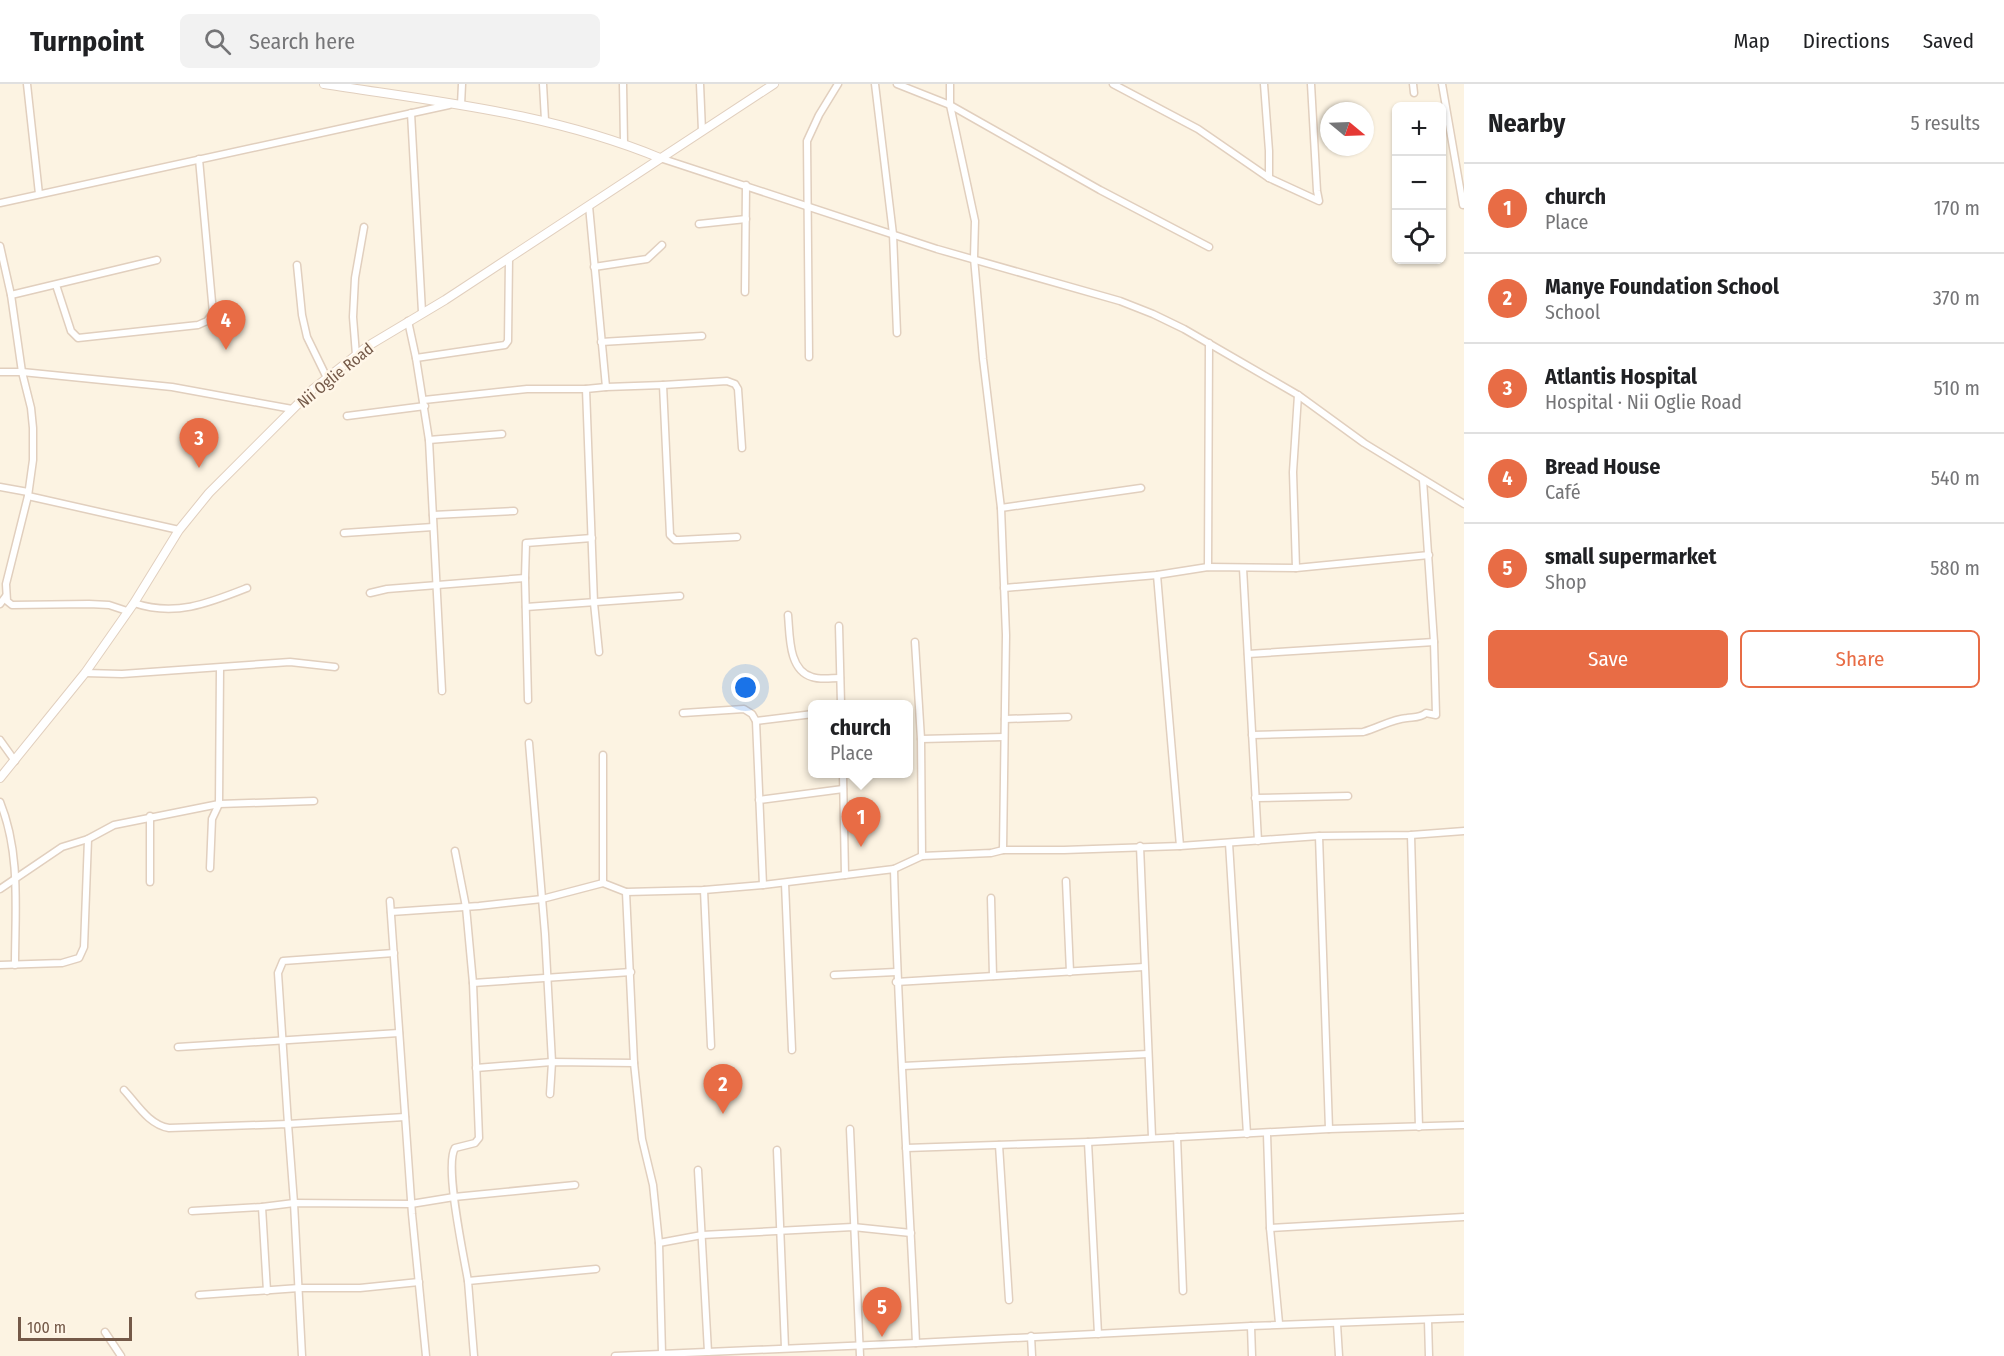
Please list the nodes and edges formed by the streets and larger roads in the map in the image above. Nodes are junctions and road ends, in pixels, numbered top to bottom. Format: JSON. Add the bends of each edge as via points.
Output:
{"nodes":[{"id":1,"x":27,"y":84,"type":"edge"},
{"id":2,"x":324,"y":84,"type":"edge"},
{"id":3,"x":462,"y":84,"type":"edge"},
{"id":4,"x":543,"y":84,"type":"edge"},
{"id":5,"x":623,"y":84,"type":"edge"},
{"id":6,"x":700,"y":84,"type":"edge"},
{"id":7,"x":774,"y":84,"type":"edge"},
{"id":8,"x":838,"y":84,"type":"edge"},
{"id":9,"x":875,"y":84,"type":"edge"},
{"id":10,"x":897,"y":84,"type":"edge"},
{"id":11,"x":950,"y":84,"type":"edge"},
{"id":12,"x":1113,"y":84,"type":"edge"},
{"id":13,"x":1264,"y":84,"type":"edge"},
{"id":14,"x":1311,"y":84,"type":"edge"},
{"id":15,"x":1413,"y":84,"type":"edge"},
{"id":16,"x":1442,"y":84,"type":"edge"},
{"id":17,"x":1414,"y":93,"type":"dead end"},
{"id":18,"x":457,"y":105,"type":"junction"},
{"id":19,"x":950,"y":105,"type":"junction"},
{"id":20,"x":411,"y":113,"type":"junction"},
{"id":21,"x":545,"y":120,"type":"junction"},
{"id":22,"x":702,"y":131,"type":"junction"},
{"id":23,"x":624,"y":143,"type":"junction"},
{"id":24,"x":660,"y":158,"type":"junction"},
{"id":25,"x":199,"y":159,"type":"junction"},
{"id":26,"x":1269,"y":178,"type":"junction"},
{"id":27,"x":746,"y":186,"type":"junction"},
{"id":28,"x":39,"y":194,"type":"junction"},
{"id":29,"x":0,"y":203,"type":"edge"},
{"id":30,"x":807,"y":205,"type":"junction"},
{"id":31,"x":1463,"y":205,"type":"edge"},
{"id":32,"x":589,"y":206,"type":"junction"},
{"id":33,"x":746,"y":219,"type":"junction"},
{"id":34,"x":699,"y":224,"type":"dead end"},
{"id":35,"x":364,"y":227,"type":"dead end"},
{"id":36,"x":893,"y":234,"type":"junction"},
{"id":37,"x":662,"y":244,"type":"dead end"},
{"id":38,"x":0,"y":246,"type":"edge"},
{"id":39,"x":1209,"y":247,"type":"dead end"},
{"id":40,"x":509,"y":258,"type":"junction"},
{"id":41,"x":974,"y":258,"type":"junction"},
{"id":42,"x":158,"y":260,"type":"dead end"},
{"id":43,"x":297,"y":265,"type":"dead end"},
{"id":44,"x":594,"y":267,"type":"junction"},
{"id":45,"x":56,"y":285,"type":"junction"},
{"id":46,"x":746,"y":292,"type":"dead end"},
{"id":47,"x":10,"y":295,"type":"junction"},
{"id":48,"x":422,"y":312,"type":"junction"},
{"id":49,"x":408,"y":321,"type":"junction"},
{"id":50,"x":897,"y":333,"type":"dead end"},
{"id":51,"x":702,"y":336,"type":"dead end"},
{"id":52,"x":601,"y":342,"type":"junction"},
{"id":53,"x":1209,"y":343,"type":"junction"},
{"id":54,"x":356,"y":355,"type":"junction"},
{"id":55,"x":809,"y":357,"type":"dead end"},
{"id":56,"x":416,"y":358,"type":"junction"},
{"id":57,"x":0,"y":372,"type":"edge"},
{"id":58,"x":22,"y":372,"type":"junction"},
{"id":59,"x":327,"y":378,"type":"junction"},
{"id":60,"x":663,"y":385,"type":"junction"},
{"id":61,"x":606,"y":387,"type":"junction"},
{"id":62,"x":586,"y":389,"type":"junction"},
{"id":63,"x":1298,"y":394,"type":"junction"},
{"id":64,"x":424,"y":403,"type":"junction"},
{"id":65,"x":292,"y":409,"type":"junction"},
{"id":66,"x":347,"y":416,"type":"dead end"},
{"id":67,"x":502,"y":434,"type":"dead end"},
{"id":68,"x":429,"y":440,"type":"junction"},
{"id":69,"x":742,"y":448,"type":"dead end"},
{"id":70,"x":1423,"y":480,"type":"junction"},
{"id":71,"x":0,"y":487,"type":"edge"},
{"id":72,"x":1141,"y":488,"type":"dead end"},
{"id":73,"x":28,"y":494,"type":"junction"},
{"id":74,"x":1464,"y":504,"type":"edge"},
{"id":75,"x":1000,"y":508,"type":"junction"},
{"id":76,"x":514,"y":511,"type":"dead end"},
{"id":77,"x":433,"y":515,"type":"junction"},
{"id":78,"x":433,"y":527,"type":"junction"},
{"id":79,"x":179,"y":530,"type":"junction"},
{"id":80,"x":345,"y":533,"type":"dead end"},
{"id":81,"x":737,"y":537,"type":"dead end"},
{"id":82,"x":592,"y":538,"type":"junction"},
{"id":83,"x":1428,"y":555,"type":"junction"},
{"id":84,"x":1208,"y":567,"type":"junction"},
{"id":85,"x":1243,"y":568,"type":"junction"},
{"id":86,"x":1296,"y":568,"type":"junction"},
{"id":87,"x":1156,"y":575,"type":"junction"},
{"id":88,"x":525,"y":578,"type":"junction"},
{"id":89,"x":436,"y":585,"type":"junction"},
{"id":90,"x":248,"y":588,"type":"dead end"},
{"id":91,"x":1004,"y":588,"type":"junction"},
{"id":92,"x":370,"y":593,"type":"dead end"},
{"id":93,"x":6,"y":596,"type":"junction"},
{"id":94,"x":680,"y":596,"type":"dead end"},
{"id":95,"x":134,"y":603,"type":"junction"},
{"id":96,"x":594,"y":603,"type":"junction"},
{"id":97,"x":0,"y":604,"type":"edge"},
{"id":98,"x":526,"y":607,"type":"junction"},
{"id":99,"x":127,"y":611,"type":"junction"},
{"id":100,"x":788,"y":615,"type":"dead end"},
{"id":101,"x":839,"y":626,"type":"dead end"},
{"id":102,"x":915,"y":642,"type":"dead end"},
{"id":103,"x":1434,"y":642,"type":"junction"},
{"id":104,"x":598,"y":652,"type":"dead end"},
{"id":105,"x":1248,"y":654,"type":"junction"},
{"id":106,"x":335,"y":667,"type":"dead end"},
{"id":107,"x":220,"y":668,"type":"junction"},
{"id":108,"x":85,"y":673,"type":"junction"},
{"id":109,"x":840,"y":678,"type":"junction"},
{"id":110,"x":442,"y":691,"type":"dead end"},
{"id":111,"x":528,"y":700,"type":"dead end"},
{"id":112,"x":841,"y":700,"type":"edge"},
{"id":113,"x":683,"y":713,"type":"dead end"},
{"id":114,"x":808,"y":715,"type":"edge"},
{"id":115,"x":1068,"y":717,"type":"dead end"},
{"id":116,"x":1005,"y":719,"type":"junction"},
{"id":117,"x":756,"y":721,"type":"junction"},
{"id":118,"x":1252,"y":735,"type":"junction"},
{"id":119,"x":1004,"y":737,"type":"junction"},
{"id":120,"x":921,"y":739,"type":"junction"},
{"id":121,"x":0,"y":740,"type":"edge"},
{"id":122,"x":529,"y":743,"type":"dead end"},
{"id":123,"x":603,"y":755,"type":"dead end"},
{"id":124,"x":15,"y":761,"type":"junction"},
{"id":125,"x":0,"y":778,"type":"edge"},
{"id":126,"x":843,"y":778,"type":"edge"},
{"id":127,"x":843,"y":789,"type":"junction"},
{"id":128,"x":1348,"y":796,"type":"dead end"},
{"id":129,"x":1255,"y":798,"type":"junction"},
{"id":130,"x":759,"y":800,"type":"junction"},
{"id":131,"x":314,"y":801,"type":"dead end"},
{"id":132,"x":0,"y":802,"type":"edge"},
{"id":133,"x":219,"y":804,"type":"junction"},
{"id":134,"x":150,"y":816,"type":"junction"},
{"id":135,"x":1464,"y":831,"type":"edge"},
{"id":136,"x":1411,"y":835,"type":"junction"},
{"id":137,"x":1319,"y":836,"type":"junction"},
{"id":138,"x":88,"y":838,"type":"junction"},
{"id":139,"x":1258,"y":841,"type":"junction"},
{"id":140,"x":1229,"y":843,"type":"junction"},
{"id":141,"x":1140,"y":846,"type":"junction"},
{"id":142,"x":1180,"y":846,"type":"junction"},
{"id":143,"x":1003,"y":850,"type":"junction"},
{"id":144,"x":455,"y":851,"type":"dead end"},
{"id":145,"x":922,"y":856,"type":"junction"},
{"id":146,"x":210,"y":868,"type":"dead end"},
{"id":147,"x":894,"y":869,"type":"junction"},
{"id":148,"x":845,"y":875,"type":"junction"},
{"id":149,"x":16,"y":877,"type":"junction"},
{"id":150,"x":1066,"y":881,"type":"dead end"},
{"id":151,"x":150,"y":882,"type":"dead end"},
{"id":152,"x":603,"y":883,"type":"junction"},
{"id":153,"x":785,"y":883,"type":"junction"},
{"id":154,"x":763,"y":885,"type":"junction"},
{"id":155,"x":0,"y":889,"type":"edge"},
{"id":156,"x":704,"y":890,"type":"junction"},
{"id":157,"x":626,"y":892,"type":"junction"},
{"id":158,"x":991,"y":898,"type":"dead end"},
{"id":159,"x":542,"y":899,"type":"junction"},
{"id":160,"x":390,"y":901,"type":"dead end"},
{"id":161,"x":466,"y":907,"type":"junction"},
{"id":162,"x":391,"y":912,"type":"junction"},
{"id":163,"x":394,"y":953,"type":"junction"},
{"id":164,"x":0,"y":965,"type":"edge"},
{"id":165,"x":15,"y":965,"type":"junction"},
{"id":166,"x":1144,"y":967,"type":"junction"},
{"id":167,"x":631,"y":972,"type":"junction"},
{"id":168,"x":896,"y":972,"type":"junction"},
{"id":169,"x":1070,"y":972,"type":"junction"},
{"id":170,"x":834,"y":975,"type":"dead end"},
{"id":171,"x":993,"y":976,"type":"junction"},
{"id":172,"x":547,"y":979,"type":"junction"},
{"id":173,"x":896,"y":982,"type":"junction"},
{"id":174,"x":473,"y":983,"type":"junction"},
{"id":175,"x":399,"y":1034,"type":"junction"},
{"id":176,"x":282,"y":1042,"type":"junction"},
{"id":177,"x":711,"y":1046,"type":"dead end"},
{"id":178,"x":178,"y":1047,"type":"dead end"},
{"id":179,"x":792,"y":1050,"type":"dead end"},
{"id":180,"x":1148,"y":1054,"type":"junction"},
{"id":181,"x":552,"y":1062,"type":"junction"},
{"id":182,"x":634,"y":1063,"type":"junction"},
{"id":183,"x":903,"y":1066,"type":"junction"},
{"id":184,"x":476,"y":1068,"type":"junction"},
{"id":185,"x":124,"y":1090,"type":"dead end"},
{"id":186,"x":550,"y":1094,"type":"dead end"},
{"id":187,"x":405,"y":1117,"type":"junction"},
{"id":188,"x":288,"y":1124,"type":"junction"},
{"id":189,"x":1464,"y":1125,"type":"edge"},
{"id":190,"x":1419,"y":1127,"type":"junction"},
{"id":191,"x":1329,"y":1129,"type":"junction"},
{"id":192,"x":850,"y":1130,"type":"dead end"},
{"id":193,"x":1247,"y":1134,"type":"junction"},
{"id":194,"x":1267,"y":1134,"type":"junction"},
{"id":195,"x":1152,"y":1137,"type":"junction"},
{"id":196,"x":1177,"y":1137,"type":"junction"},
{"id":197,"x":1088,"y":1142,"type":"junction"},
{"id":198,"x":999,"y":1145,"type":"junction"},
{"id":199,"x":906,"y":1148,"type":"junction"},
{"id":200,"x":777,"y":1150,"type":"dead end"},
{"id":201,"x":698,"y":1170,"type":"dead end"},
{"id":202,"x":575,"y":1185,"type":"dead end"},
{"id":203,"x":454,"y":1197,"type":"junction"},
{"id":204,"x":294,"y":1203,"type":"junction"},
{"id":205,"x":411,"y":1204,"type":"junction"},
{"id":206,"x":262,"y":1208,"type":"junction"},
{"id":207,"x":192,"y":1211,"type":"dead end"},
{"id":208,"x":1464,"y":1217,"type":"edge"},
{"id":209,"x":854,"y":1227,"type":"junction"},
{"id":210,"x":1270,"y":1228,"type":"junction"},
{"id":211,"x":780,"y":1232,"type":"junction"},
{"id":212,"x":911,"y":1233,"type":"junction"},
{"id":213,"x":702,"y":1235,"type":"junction"},
{"id":214,"x":659,"y":1243,"type":"junction"},
{"id":215,"x":596,"y":1269,"type":"dead end"},
{"id":216,"x":468,"y":1281,"type":"junction"},
{"id":217,"x":419,"y":1282,"type":"junction"},
{"id":218,"x":299,"y":1288,"type":"junction"},
{"id":219,"x":267,"y":1291,"type":"junction"},
{"id":220,"x":1183,"y":1291,"type":"dead end"},
{"id":221,"x":199,"y":1295,"type":"dead end"},
{"id":222,"x":1009,"y":1300,"type":"dead end"},
{"id":223,"x":1464,"y":1318,"type":"edge"},
{"id":224,"x":1428,"y":1320,"type":"junction"},
{"id":225,"x":1279,"y":1323,"type":"junction"},
{"id":226,"x":1337,"y":1324,"type":"junction"},
{"id":227,"x":1251,"y":1326,"type":"junction"},
{"id":228,"x":105,"y":1332,"type":"dead end"},
{"id":229,"x":1098,"y":1334,"type":"junction"},
{"id":230,"x":1031,"y":1336,"type":"junction"},
{"id":231,"x":916,"y":1344,"type":"junction"},
{"id":232,"x":859,"y":1346,"type":"junction"},
{"id":233,"x":784,"y":1348,"type":"junction"},
{"id":234,"x":708,"y":1352,"type":"junction"},
{"id":235,"x":764,"y":1352,"type":"edge"},
{"id":236,"x":662,"y":1353,"type":"junction"},
{"id":237,"x":678,"y":1354,"type":"edge"},
{"id":238,"x":121,"y":1356,"type":"edge"},
{"id":239,"x":302,"y":1356,"type":"edge"},
{"id":240,"x":426,"y":1356,"type":"edge"},
{"id":241,"x":474,"y":1356,"type":"edge"},
{"id":242,"x":615,"y":1356,"type":"edge"},
{"id":243,"x":860,"y":1356,"type":"edge"},
{"id":244,"x":1032,"y":1356,"type":"edge"},
{"id":245,"x":1252,"y":1356,"type":"edge"},
{"id":246,"x":1339,"y":1356,"type":"edge"},
{"id":247,"x":1429,"y":1356,"type":"edge"}],
"edges":[{"from":1,"to":28,"type":"street"},
{"from":2,"to":18,"type":"street"},
{"from":3,"to":18,"type":"street"},
{"from":4,"to":21,"type":"street"},
{"from":5,"to":23,"type":"street"},
{"from":6,"to":22,"type":"street"},
{"from":7,"to":22,"type":"street","name":"Nii Oglie Road"},
{"from":8,"to":30,"type":"street","via":[[807,141]]},
{"from":9,"to":36,"type":"street"},
{"from":10,"to":19,"type":"street"},
{"from":11,"to":19,"type":"street"},
{"from":12,"to":26,"type":"street","via":[[1198,129]]},
{"from":13,"to":26,"type":"street"},
{"from":14,"to":26,"type":"street","via":[[1319,201]]},
{"from":15,"to":17,"type":"street"},
{"from":16,"to":31,"type":"street"},
{"from":18,"to":20,"type":"street"},
{"from":18,"to":21,"type":"street"},
{"from":19,"to":39,"type":"street"},
{"from":19,"to":41,"type":"street","via":[[975,221]]},
{"from":20,"to":25,"type":"street"},
{"from":20,"to":48,"type":"street"},
{"from":21,"to":23,"type":"street"},
{"from":22,"to":24,"type":"street","name":"Nii Oglie Road"},
{"from":23,"to":24,"type":"street"},
{"from":24,"to":27,"type":"street"},
{"from":24,"to":32,"type":"street","name":"Nii Oglie Road"},
{"from":25,"to":28,"type":"street"},
{"from":25,"to":45,"type":"street","via":[[213,313],[207,321],[78,338],[71,331]]},
{"from":27,"to":30,"type":"street"},
{"from":27,"to":33,"type":"street"},
{"from":28,"to":29,"type":"street"},
{"from":30,"to":36,"type":"street"},
{"from":30,"to":55,"type":"street"},
{"from":32,"to":40,"type":"street","name":"Nii Oglie Road"},
{"from":32,"to":44,"type":"street"},
{"from":33,"to":34,"type":"street"},
{"from":33,"to":46,"type":"street"},
{"from":35,"to":54,"type":"street","via":[[355,278]]},
{"from":36,"to":41,"type":"street"},
{"from":36,"to":50,"type":"street"},
{"from":37,"to":44,"type":"street","via":[[647,259]]},
{"from":38,"to":47,"type":"street"},
{"from":40,"to":48,"type":"street","name":"Nii Oglie Road"},
{"from":40,"to":56,"type":"street","via":[[505,345]]},
{"from":41,"to":53,"type":"street","via":[[1120,301]]},
{"from":41,"to":75,"type":"street"},
{"from":42,"to":45,"type":"street"},
{"from":43,"to":59,"type":"street","via":[[307,337]]},
{"from":44,"to":52,"type":"street"},
{"from":45,"to":47,"type":"street"},
{"from":47,"to":58,"type":"street"},
{"from":48,"to":49,"type":"street","name":"Nii Oglie Road"},
{"from":49,"to":54,"type":"street","name":"Nii Oglie Road"},
{"from":49,"to":56,"type":"street"},
{"from":51,"to":52,"type":"street"},
{"from":52,"to":61,"type":"street"},
{"from":53,"to":63,"type":"street"},
{"from":53,"to":84,"type":"street"},
{"from":54,"to":59,"type":"street","name":"Nii Oglie Road"},
{"from":56,"to":64,"type":"street"},
{"from":57,"to":58,"type":"street"},
{"from":58,"to":65,"type":"street","via":[[172,387]]},
{"from":58,"to":73,"type":"street","via":[[33,428]]},
{"from":59,"to":65,"type":"street","name":"Nii Oglie Road"},
{"from":60,"to":61,"type":"street"},
{"from":60,"to":69,"type":"street","via":[[728,381],[735,384]]},
{"from":60,"to":81,"type":"street","via":[[670,536],[675,540]]},
{"from":61,"to":62,"type":"street"},
{"from":62,"to":64,"type":"street","via":[[526,389]]},
{"from":62,"to":82,"type":"street"},
{"from":63,"to":70,"type":"street"},
{"from":63,"to":86,"type":"street","via":[[1293,472]]},
{"from":64,"to":66,"type":"street"},
{"from":64,"to":68,"type":"street"},
{"from":65,"to":79,"type":"street","name":"Nii Oglie Road","via":[[209,493]]},
{"from":67,"to":68,"type":"street"},
{"from":68,"to":77,"type":"street"},
{"from":70,"to":74,"type":"street"},
{"from":70,"to":83,"type":"street"},
{"from":71,"to":73,"type":"street"},
{"from":72,"to":75,"type":"street"},
{"from":73,"to":79,"type":"street"},
{"from":73,"to":93,"type":"street"},
{"from":75,"to":91,"type":"street"},
{"from":76,"to":77,"type":"street"},
{"from":77,"to":78,"type":"street"},
{"from":78,"to":80,"type":"street"},
{"from":78,"to":89,"type":"street"},
{"from":79,"to":95,"type":"street","name":"Nii Oglie Road"},
{"from":82,"to":88,"type":"street","via":[[526,543]]},
{"from":82,"to":96,"type":"street"},
{"from":83,"to":86,"type":"street"},
{"from":83,"to":103,"type":"street"},
{"from":84,"to":85,"type":"street"},
{"from":84,"to":87,"type":"street"},
{"from":85,"to":86,"type":"street"},
{"from":85,"to":105,"type":"street"},
{"from":87,"to":91,"type":"street"},
{"from":87,"to":142,"type":"street"},
{"from":88,"to":89,"type":"street"},
{"from":88,"to":98,"type":"street"},
{"from":89,"to":92,"type":"street"},
{"from":89,"to":110,"type":"street"},
{"from":90,"to":95,"type":"street","via":[[210,602],[170,610]]},
{"from":91,"to":116,"type":"street"},
{"from":93,"to":97,"type":"street"},
{"from":93,"to":99,"type":"street","via":[[12,605],[109,605]]},
{"from":94,"to":96,"type":"street"},
{"from":95,"to":99,"type":"street","name":"Nii Oglie Road"},
{"from":96,"to":98,"type":"street"},
{"from":96,"to":104,"type":"street"},
{"from":98,"to":111,"type":"street"},
{"from":99,"to":108,"type":"street","name":"Nii Oglie Road"},
{"from":100,"to":109,"type":"street","via":[[792,649],[801,672],[819,679]]},
{"from":101,"to":109,"type":"street"},
{"from":102,"to":120,"type":"street"},
{"from":103,"to":105,"type":"street"},
{"from":103,"to":118,"type":"street","via":[[1436,715],[1426,713],[1422,717],[1398,719],[1363,732]]},
{"from":105,"to":118,"type":"street"},
{"from":106,"to":107,"type":"street","via":[[290,662]]},
{"from":107,"to":108,"type":"street"},
{"from":107,"to":133,"type":"street"},
{"from":108,"to":124,"type":"street","name":"Nii Oglie Road"},
{"from":109,"to":112,"type":"street"},
{"from":113,"to":117,"type":"street","via":[[744,709]]},
{"from":114,"to":117,"type":"street"},
{"from":115,"to":116,"type":"street"},
{"from":116,"to":119,"type":"street"},
{"from":117,"to":130,"type":"street"},
{"from":118,"to":129,"type":"street"},
{"from":119,"to":120,"type":"street"},
{"from":119,"to":143,"type":"street"},
{"from":120,"to":145,"type":"street"},
{"from":121,"to":124,"type":"street"},
{"from":122,"to":159,"type":"street"},
{"from":123,"to":152,"type":"street"},
{"from":124,"to":125,"type":"street","name":"Nii Oglie Road"},
{"from":126,"to":127,"type":"street"},
{"from":127,"to":130,"type":"street"},
{"from":127,"to":148,"type":"street"},
{"from":128,"to":129,"type":"street"},
{"from":129,"to":139,"type":"street"},
{"from":130,"to":154,"type":"street"},
{"from":131,"to":133,"type":"street"},
{"from":132,"to":149,"type":"street","via":[[10,829]]},
{"from":133,"to":134,"type":"street"},
{"from":133,"to":146,"type":"street","via":[[212,819]]},
{"from":134,"to":138,"type":"street","via":[[114,825]]},
{"from":134,"to":151,"type":"street"},
{"from":135,"to":136,"type":"street"},
{"from":136,"to":137,"type":"street"},
{"from":136,"to":190,"type":"street"},
{"from":137,"to":139,"type":"street"},
{"from":137,"to":191,"type":"street"},
{"from":138,"to":149,"type":"street","via":[[62,847]]},
{"from":138,"to":165,"type":"street","via":[[84,947],[79,958],[62,963]]},
{"from":139,"to":140,"type":"street"},
{"from":140,"to":142,"type":"street"},
{"from":140,"to":193,"type":"street"},
{"from":141,"to":142,"type":"street"},
{"from":141,"to":143,"type":"street"},
{"from":141,"to":166,"type":"street"},
{"from":143,"to":145,"type":"street"},
{"from":144,"to":161,"type":"street"},
{"from":145,"to":147,"type":"street"},
{"from":147,"to":148,"type":"street"},
{"from":147,"to":168,"type":"street"},
{"from":148,"to":153,"type":"street"},
{"from":149,"to":155,"type":"street"},
{"from":149,"to":165,"type":"street"},
{"from":150,"to":169,"type":"street"},
{"from":152,"to":157,"type":"street"},
{"from":152,"to":159,"type":"street"},
{"from":153,"to":154,"type":"street"},
{"from":153,"to":179,"type":"street"},
{"from":154,"to":156,"type":"street"},
{"from":156,"to":157,"type":"street"},
{"from":156,"to":177,"type":"street"},
{"from":157,"to":167,"type":"street"},
{"from":158,"to":171,"type":"street"},
{"from":159,"to":161,"type":"street"},
{"from":159,"to":172,"type":"street"},
{"from":160,"to":162,"type":"street"},
{"from":161,"to":162,"type":"street"},
{"from":161,"to":174,"type":"street"},
{"from":162,"to":163,"type":"street"},
{"from":163,"to":175,"type":"street"},
{"from":163,"to":176,"type":"street","via":[[283,960],[278,972]]},
{"from":164,"to":165,"type":"street"},
{"from":166,"to":169,"type":"street"},
{"from":166,"to":180,"type":"street"},
{"from":167,"to":172,"type":"street"},
{"from":167,"to":182,"type":"street"},
{"from":168,"to":170,"type":"street"},
{"from":168,"to":173,"type":"street"},
{"from":169,"to":171,"type":"street"},
{"from":171,"to":173,"type":"street"},
{"from":172,"to":174,"type":"street"},
{"from":172,"to":181,"type":"street"},
{"from":173,"to":183,"type":"street"},
{"from":174,"to":184,"type":"street"},
{"from":175,"to":176,"type":"street"},
{"from":175,"to":187,"type":"street"},
{"from":176,"to":178,"type":"street"},
{"from":176,"to":188,"type":"street"},
{"from":180,"to":183,"type":"street"},
{"from":180,"to":195,"type":"street"},
{"from":181,"to":182,"type":"street"},
{"from":181,"to":184,"type":"street"},
{"from":181,"to":186,"type":"street"},
{"from":182,"to":214,"type":"street"},
{"from":183,"to":199,"type":"street"},
{"from":184,"to":203,"type":"street","via":[[479,1138],[452,1152]]},
{"from":185,"to":188,"type":"street","via":[[160,1127]]},
{"from":187,"to":188,"type":"street"},
{"from":187,"to":205,"type":"street"},
{"from":188,"to":204,"type":"street"},
{"from":189,"to":190,"type":"street"},
{"from":190,"to":191,"type":"street"},
{"from":191,"to":194,"type":"street"},
{"from":192,"to":209,"type":"street"},
{"from":193,"to":194,"type":"street"},
{"from":193,"to":196,"type":"street"},
{"from":194,"to":210,"type":"street"},
{"from":195,"to":196,"type":"street"},
{"from":195,"to":197,"type":"street"},
{"from":196,"to":220,"type":"street"},
{"from":197,"to":198,"type":"street"},
{"from":197,"to":229,"type":"street"},
{"from":198,"to":199,"type":"street"},
{"from":198,"to":222,"type":"street"},
{"from":199,"to":212,"type":"street"},
{"from":200,"to":211,"type":"street"},
{"from":201,"to":213,"type":"street"},
{"from":202,"to":203,"type":"street"},
{"from":203,"to":205,"type":"street"},
{"from":203,"to":216,"type":"street"},
{"from":204,"to":205,"type":"street"},
{"from":204,"to":206,"type":"street"},
{"from":204,"to":218,"type":"street"},
{"from":205,"to":217,"type":"street"},
{"from":206,"to":207,"type":"street"},
{"from":206,"to":219,"type":"street"},
{"from":208,"to":210,"type":"street"},
{"from":209,"to":211,"type":"street"},
{"from":209,"to":212,"type":"street"},
{"from":209,"to":232,"type":"street"},
{"from":210,"to":225,"type":"street"},
{"from":211,"to":213,"type":"street"},
{"from":211,"to":233,"type":"street"},
{"from":212,"to":231,"type":"street"},
{"from":213,"to":214,"type":"street"},
{"from":213,"to":234,"type":"street"},
{"from":214,"to":236,"type":"street"},
{"from":215,"to":216,"type":"street"},
{"from":216,"to":241,"type":"street"},
{"from":217,"to":218,"type":"street","via":[[360,1288]]},
{"from":217,"to":240,"type":"street"},
{"from":218,"to":219,"type":"street"},
{"from":218,"to":239,"type":"street"},
{"from":219,"to":221,"type":"street"},
{"from":223,"to":224,"type":"street"},
{"from":224,"to":226,"type":"street"},
{"from":224,"to":247,"type":"street"},
{"from":225,"to":226,"type":"street"},
{"from":225,"to":227,"type":"street"},
{"from":226,"to":246,"type":"street"},
{"from":227,"to":229,"type":"street"},
{"from":227,"to":245,"type":"street"},
{"from":228,"to":238,"type":"street"},
{"from":229,"to":230,"type":"street"},
{"from":230,"to":231,"type":"street"},
{"from":230,"to":244,"type":"street"},
{"from":231,"to":232,"type":"street"},
{"from":232,"to":233,"type":"street"},
{"from":232,"to":243,"type":"street"},
{"from":233,"to":235,"type":"street"},
{"from":234,"to":235,"type":"street"},
{"from":234,"to":237,"type":"street"},
{"from":236,"to":237,"type":"street"},
{"from":236,"to":242,"type":"street"}]}
